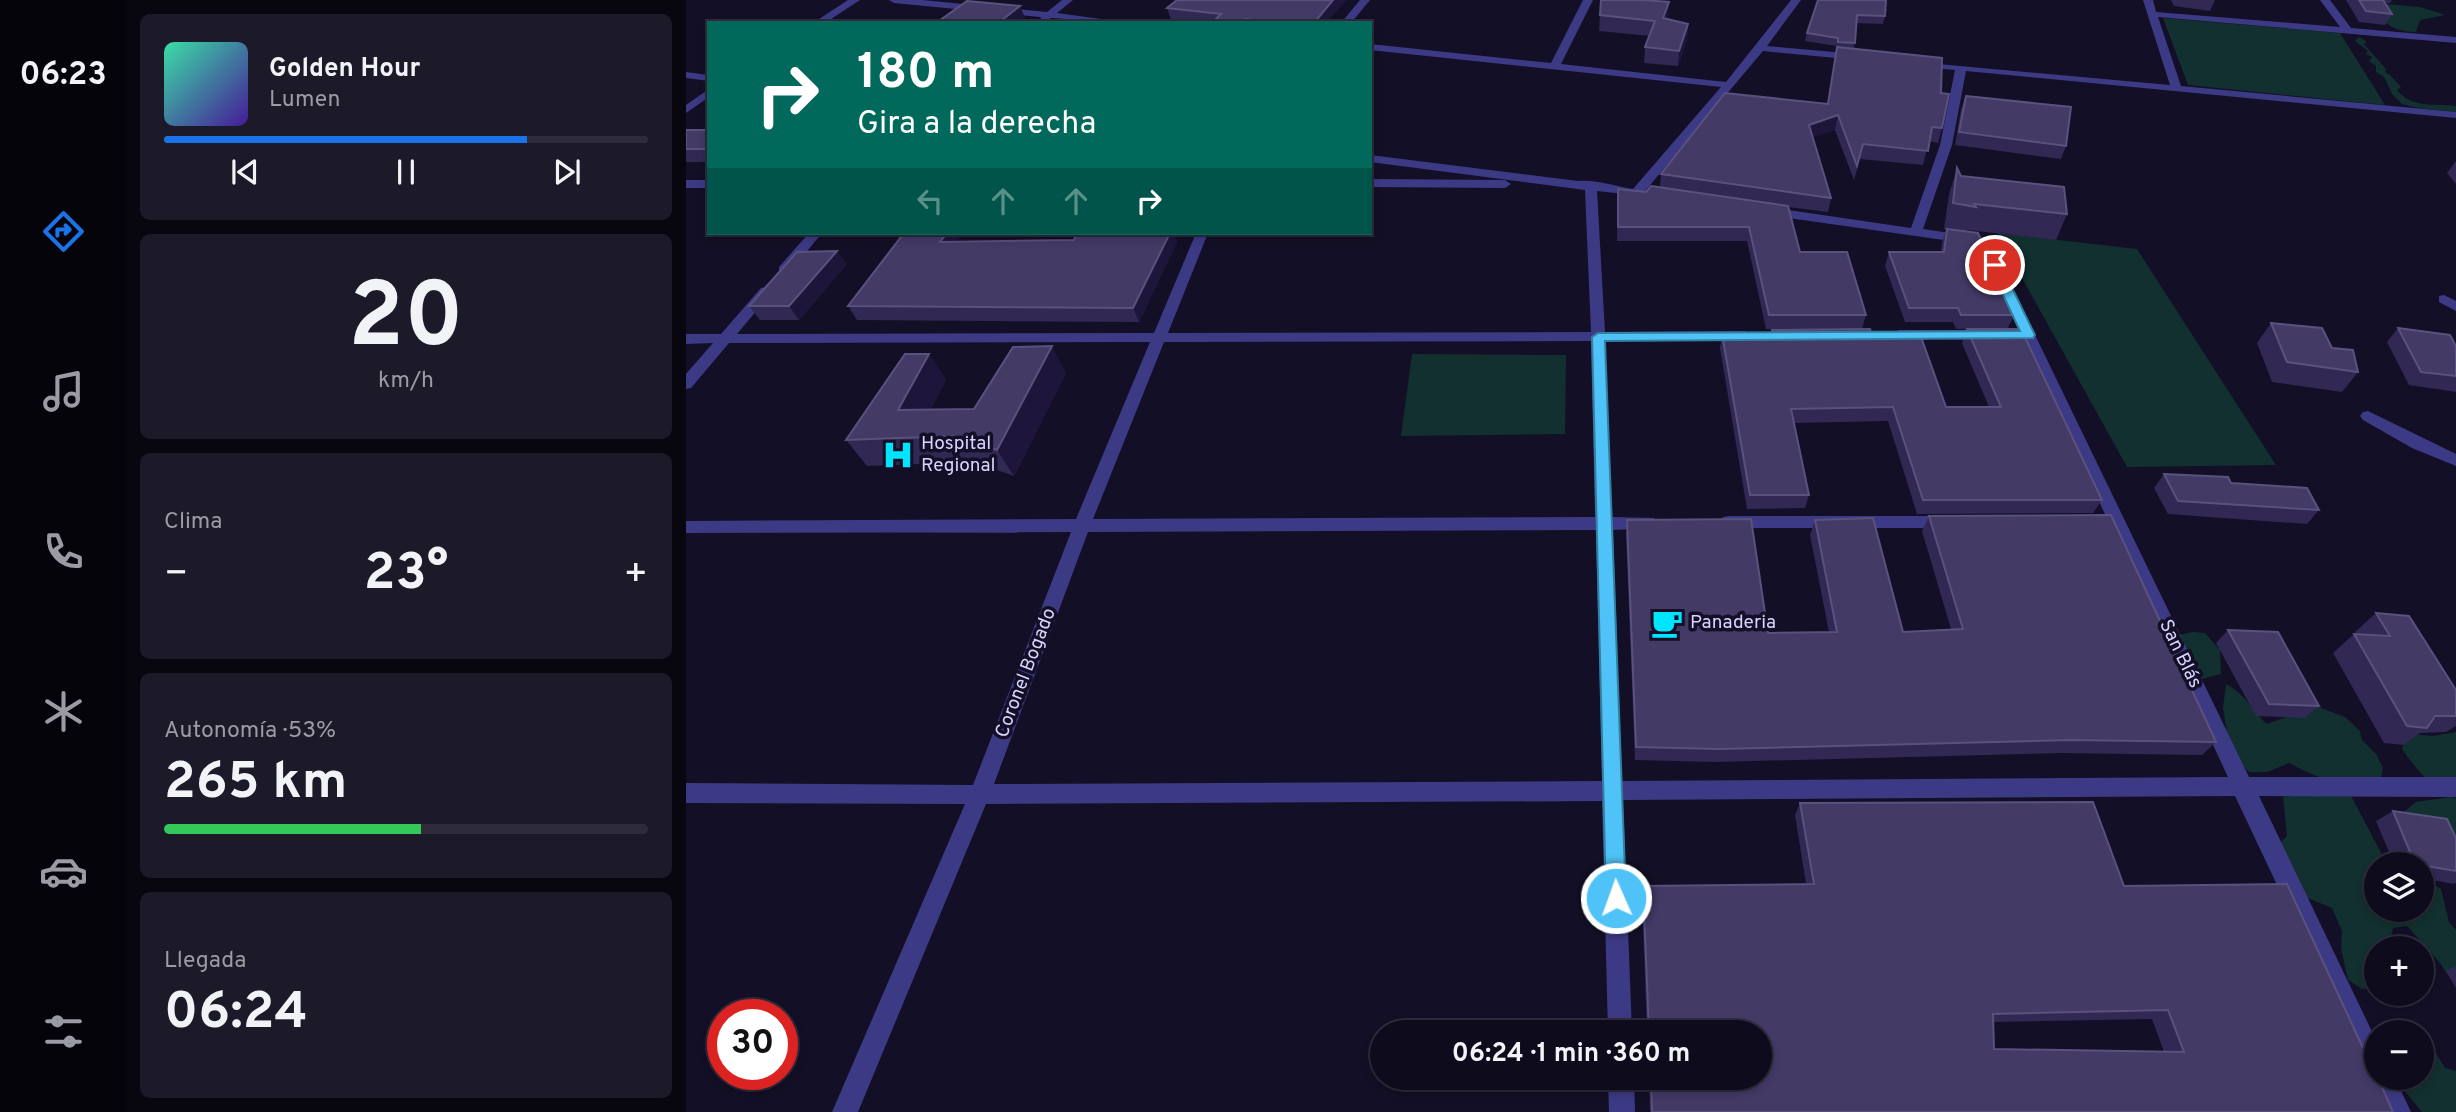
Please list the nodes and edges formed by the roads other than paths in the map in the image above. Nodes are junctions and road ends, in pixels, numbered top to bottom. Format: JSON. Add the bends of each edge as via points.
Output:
{"nodes":[{"id":1,"x":855,"y":0,"type":"edge"},
{"id":2,"x":894,"y":0,"type":"edge"},
{"id":3,"x":1068,"y":0,"type":"edge"},
{"id":4,"x":1365,"y":0,"type":"edge"},
{"id":5,"x":1588,"y":0,"type":"edge"},
{"id":6,"x":1796,"y":0,"type":"edge"},
{"id":7,"x":2148,"y":0,"type":"edge"},
{"id":8,"x":2325,"y":0,"type":"edge"},
{"id":9,"x":2152,"y":14,"type":"junction"},
{"id":10,"x":1048,"y":15,"type":"junction"},
{"id":11,"x":821,"y":21,"type":"edge"},
{"id":12,"x":1040,"y":21,"type":"edge"},
{"id":13,"x":1106,"y":21,"type":"edge"},
{"id":14,"x":1348,"y":21,"type":"edge"},
{"id":15,"x":2347,"y":30,"type":"junction"},
{"id":16,"x":2456,"y":40,"type":"edge"},
{"id":17,"x":1372,"y":47,"type":"edge"},
{"id":18,"x":1760,"y":48,"type":"junction"},
{"id":19,"x":1867,"y":58,"type":"edge"},
{"id":20,"x":1907,"y":62,"type":"edge"},
{"id":21,"x":1555,"y":65,"type":"junction"},
{"id":22,"x":1961,"y":68,"type":"junction"},
{"id":23,"x":686,"y":75,"type":"edge"},
{"id":24,"x":707,"y":78,"type":"edge"},
{"id":25,"x":1727,"y":85,"type":"junction"},
{"id":26,"x":2177,"y":90,"type":"junction"},
{"id":27,"x":707,"y":94,"type":"edge"},
{"id":28,"x":686,"y":110,"type":"edge"},
{"id":29,"x":2456,"y":115,"type":"edge"},
{"id":30,"x":1372,"y":158,"type":"edge"},
{"id":31,"x":1372,"y":183,"type":"edge"},
{"id":32,"x":686,"y":184,"type":"edge"},
{"id":33,"x":707,"y":184,"type":"edge"},
{"id":34,"x":1591,"y":184,"type":"junction"},
{"id":35,"x":1756,"y":209,"type":"edge"},
{"id":36,"x":1916,"y":232,"type":"junction"},
{"id":37,"x":814,"y":235,"type":"edge"},
{"id":38,"x":1201,"y":235,"type":"edge"},
{"id":39,"x":1889,"y":335,"type":"edge"},
{"id":40,"x":2014,"y":335,"type":"junction"},
{"id":41,"x":1765,"y":336,"type":"edge"},
{"id":42,"x":1598,"y":337,"type":"junction"},
{"id":43,"x":686,"y":339,"type":"edge"},
{"id":44,"x":725,"y":339,"type":"junction"},
{"id":45,"x":1158,"y":339,"type":"junction"},
{"id":46,"x":686,"y":384,"type":"edge"},
{"id":47,"x":2368,"y":416,"type":"dead end"},
{"id":48,"x":2456,"y":460,"type":"edge"},
{"id":49,"x":1965,"y":522,"type":"edge"},
{"id":50,"x":1604,"y":523,"type":"junction"},
{"id":51,"x":1660,"y":523,"type":"edge"},
{"id":52,"x":1715,"y":523,"type":"edge"},
{"id":53,"x":1082,"y":525,"type":"junction"},
{"id":54,"x":686,"y":527,"type":"edge"},
{"id":55,"x":2244,"y":786,"type":"junction"},
{"id":56,"x":2456,"y":787,"type":"edge"},
{"id":57,"x":1613,"y":790,"type":"junction"},
{"id":58,"x":686,"y":793,"type":"edge"},
{"id":59,"x":979,"y":796,"type":"junction"},
{"id":60,"x":1620,"y":1020,"type":"edge"},
{"id":61,"x":2364,"y":1041,"type":"edge"},
{"id":62,"x":1621,"y":1090,"type":"edge"},
{"id":63,"x":2388,"y":1090,"type":"edge"},
{"id":64,"x":845,"y":1112,"type":"edge"},
{"id":65,"x":1622,"y":1112,"type":"edge"},
{"id":66,"x":2398,"y":1112,"type":"edge"}],
"edges":[{"from":1,"to":11,"type":"street"},
{"from":2,"to":10,"type":"street"},
{"from":3,"to":10,"type":"street"},
{"from":4,"to":14,"type":"street"},
{"from":5,"to":21,"type":"street"},
{"from":6,"to":18,"type":"street"},
{"from":7,"to":9,"type":"street"},
{"from":8,"to":15,"type":"street"},
{"from":9,"to":15,"type":"street"},
{"from":9,"to":26,"type":"street"},
{"from":10,"to":12,"type":"street"},
{"from":10,"to":13,"type":"street"},
{"from":15,"to":16,"type":"street"},
{"from":17,"to":21,"type":"street"},
{"from":18,"to":19,"type":"street"},
{"from":18,"to":25,"type":"street"},
{"from":20,"to":22,"type":"street"},
{"from":21,"to":25,"type":"street"},
{"from":22,"to":26,"type":"street"},
{"from":22,"to":36,"type":"street","via":[[1947,145]]},
{"from":23,"to":24,"type":"street"},
{"from":25,"to":34,"type":"street","via":[[1643,193]]},
{"from":26,"to":29,"type":"street"},
{"from":27,"to":28,"type":"street"},
{"from":30,"to":34,"type":"street"},
{"from":31,"to":34,"type":"street"},
{"from":32,"to":33,"type":"street"},
{"from":34,"to":42,"type":"street"},
{"from":35,"to":36,"type":"street"},
{"from":36,"to":40,"type":"street","name":"San Blás","via":[[1984,242]]},
{"from":37,"to":44,"type":"street"},
{"from":38,"to":45,"type":"street","name":"Coronel Bogado"},
{"from":39,"to":40,"type":"street"},
{"from":40,"to":55,"type":"street","name":"San Blás"},
{"from":41,"to":42,"type":"street"},
{"from":42,"to":45,"type":"street"},
{"from":42,"to":50,"type":"street"},
{"from":43,"to":44,"type":"street"},
{"from":44,"to":45,"type":"street"},
{"from":44,"to":46,"type":"street"},
{"from":45,"to":53,"type":"street","name":"Coronel Bogado"},
{"from":47,"to":48,"type":"street"},
{"from":49,"to":52,"type":"street"},
{"from":50,"to":51,"type":"street"},
{"from":50,"to":53,"type":"street"},
{"from":50,"to":57,"type":"street"},
{"from":53,"to":54,"type":"street"},
{"from":53,"to":59,"type":"street","name":"Coronel Bogado"},
{"from":55,"to":56,"type":"street"},
{"from":55,"to":57,"type":"street"},
{"from":55,"to":61,"type":"street","name":"San Blás"},
{"from":57,"to":59,"type":"street"},
{"from":57,"to":60,"type":"street"},
{"from":58,"to":59,"type":"street"},
{"from":59,"to":64,"type":"street","name":"Coronel Bogado"},
{"from":62,"to":65,"type":"street"},
{"from":63,"to":66,"type":"street"}]}
